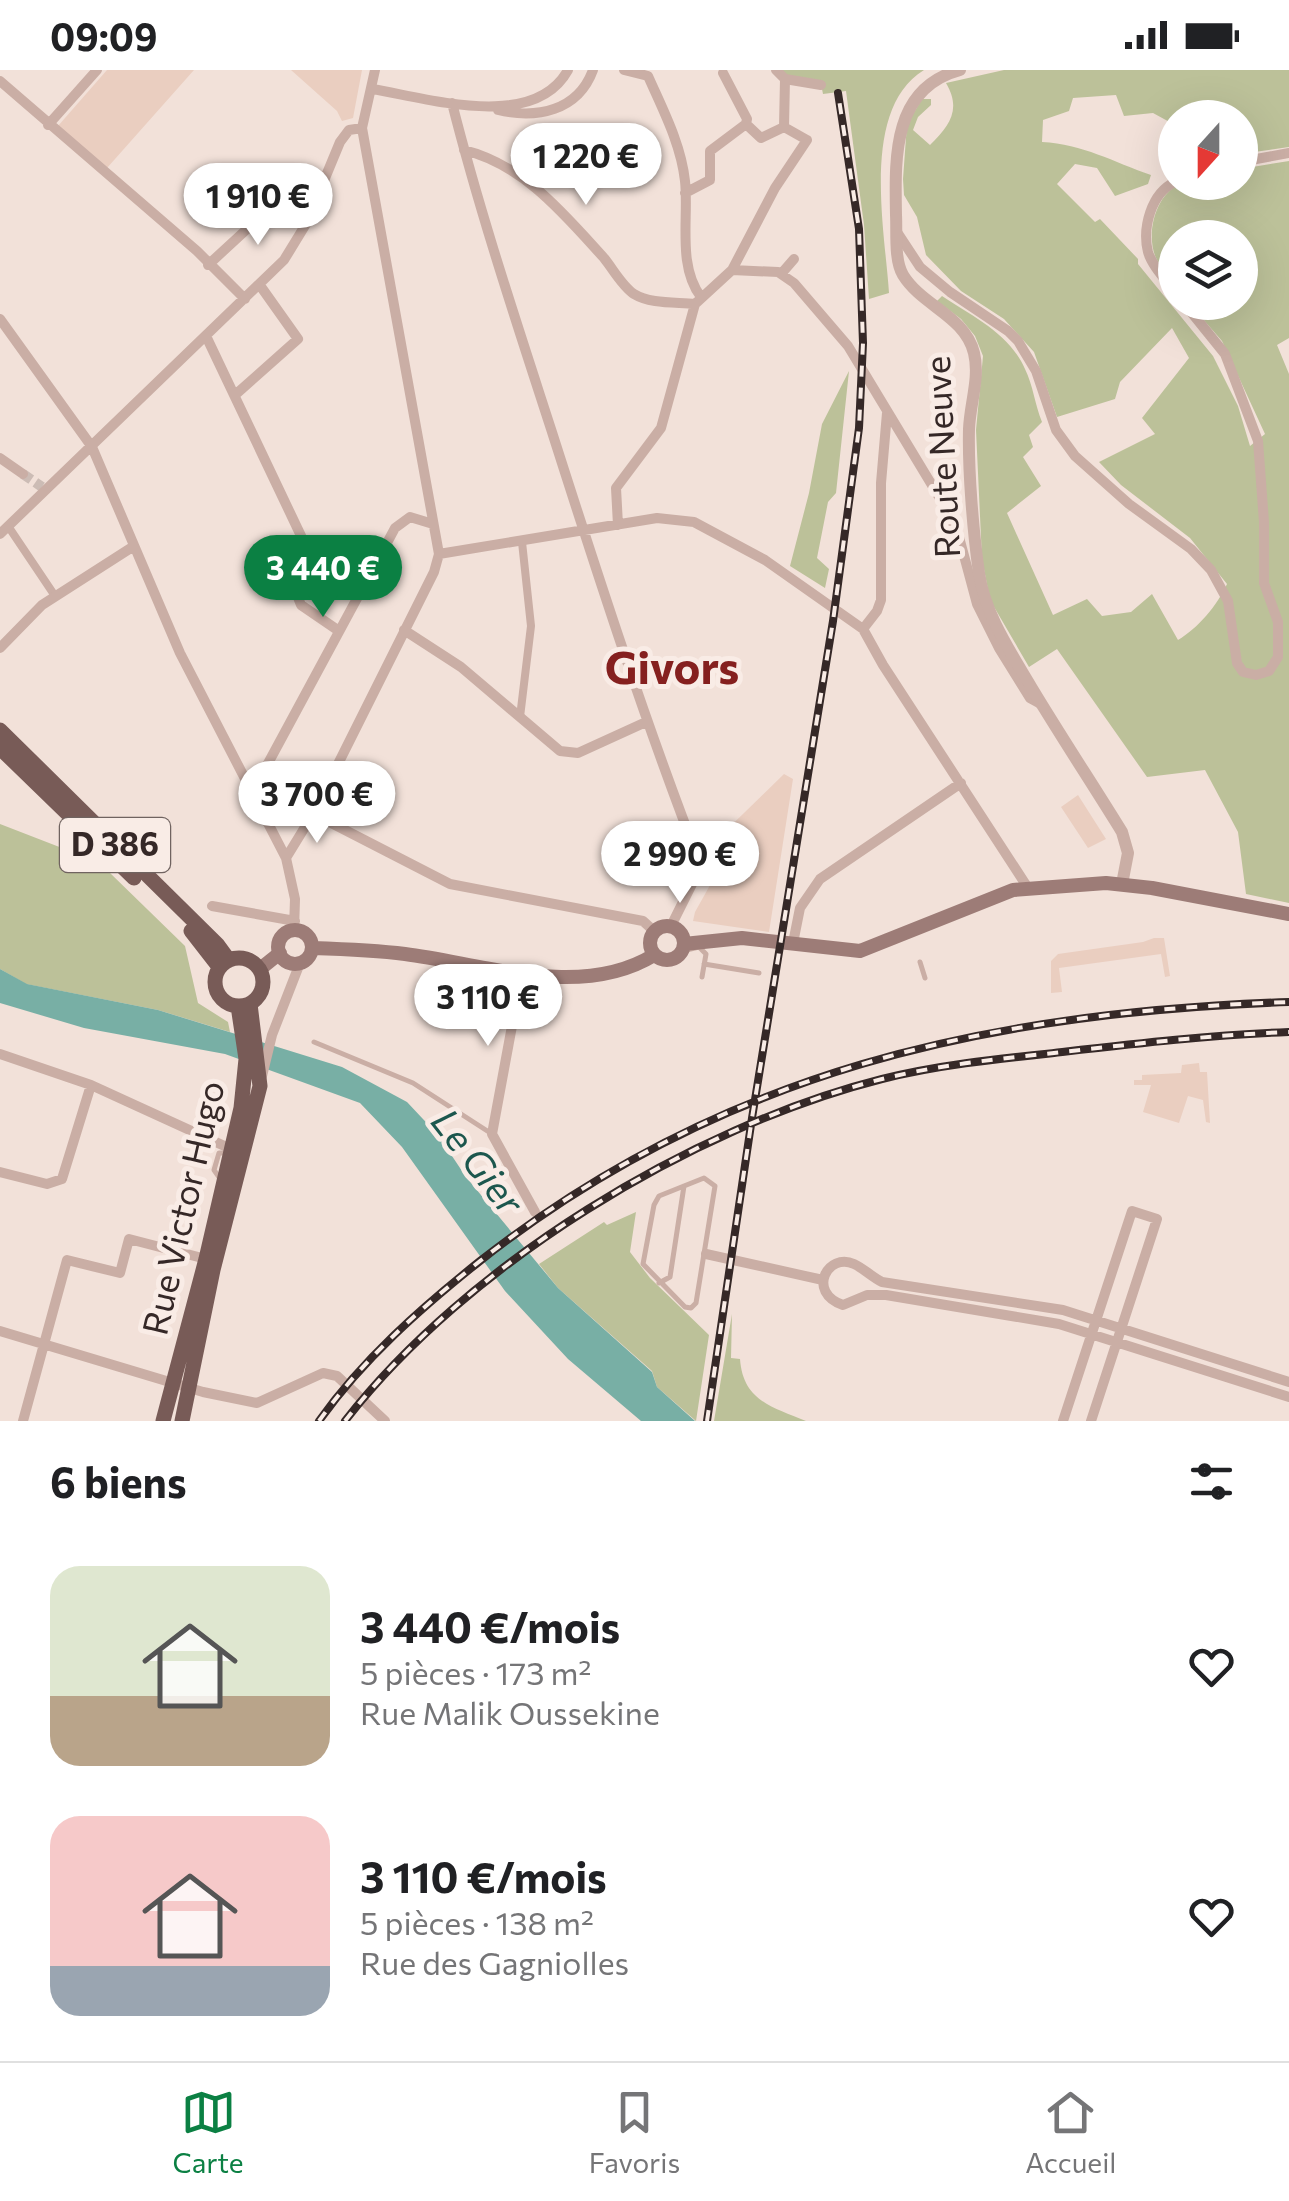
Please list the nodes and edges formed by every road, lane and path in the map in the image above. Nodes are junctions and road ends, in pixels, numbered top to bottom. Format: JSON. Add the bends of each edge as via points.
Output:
{"nodes":[{"id":1,"x":98,"y":70,"type":"edge"},
{"id":2,"x":375,"y":70,"type":"edge"},
{"id":3,"x":568,"y":70,"type":"edge"},
{"id":4,"x":593,"y":70,"type":"edge"},
{"id":5,"x":624,"y":70,"type":"edge"},
{"id":6,"x":776,"y":70,"type":"edge"},
{"id":7,"x":960,"y":70,"type":"edge"},
{"id":8,"x":723,"y":73,"type":"dead end"},
{"id":9,"x":785,"y":79,"type":"junction"},
{"id":10,"x":0,"y":81,"type":"edge"},
{"id":11,"x":821,"y":85,"type":"dead end"},
{"id":12,"x":372,"y":89,"type":"junction"},
{"id":13,"x":452,"y":103,"type":"junction"},
{"id":14,"x":492,"y":108,"type":"junction"},
{"id":15,"x":746,"y":124,"type":"junction"},
{"id":16,"x":48,"y":125,"type":"junction"},
{"id":17,"x":362,"y":128,"type":"junction"},
{"id":18,"x":784,"y":128,"type":"junction"},
{"id":19,"x":464,"y":150,"type":"junction"},
{"id":20,"x":1289,"y":153,"type":"edge"},
{"id":21,"x":1258,"y":159,"type":"edge"},
{"id":22,"x":685,"y":192,"type":"junction"},
{"id":23,"x":1158,"y":199,"type":"edge"},
{"id":24,"x":306,"y":224,"type":"junction"},
{"id":25,"x":897,"y":231,"type":"junction"},
{"id":26,"x":794,"y":259,"type":"dead end"},
{"id":27,"x":208,"y":265,"type":"junction"},
{"id":28,"x":1158,"y":269,"type":"edge"},
{"id":29,"x":732,"y":270,"type":"junction"},
{"id":30,"x":781,"y":274,"type":"junction"},
{"id":31,"x":259,"y":284,"type":"junction"},
{"id":32,"x":244,"y":299,"type":"junction"},
{"id":33,"x":698,"y":301,"type":"junction"},
{"id":34,"x":0,"y":319,"type":"edge"},
{"id":35,"x":1198,"y":320,"type":"edge"},
{"id":36,"x":206,"y":336,"type":"junction"},
{"id":37,"x":235,"y":396,"type":"junction"},
{"id":38,"x":887,"y":412,"type":"junction"},
{"id":39,"x":92,"y":448,"type":"junction"},
{"id":40,"x":0,"y":458,"type":"edge"},
{"id":41,"x":23,"y":474,"type":"tunnel mouth"},
{"id":42,"x":433,"y":524,"type":"junction"},
{"id":43,"x":618,"y":526,"type":"junction"},
{"id":44,"x":4,"y":530,"type":"edge"},
{"id":45,"x":583,"y":532,"type":"junction"},
{"id":46,"x":522,"y":542,"type":"junction"},
{"id":47,"x":134,"y":546,"type":"junction"},
{"id":48,"x":439,"y":554,"type":"junction"},
{"id":49,"x":55,"y":596,"type":"junction"},
{"id":50,"x":863,"y":629,"type":"junction"},
{"id":51,"x":404,"y":630,"type":"junction"},
{"id":52,"x":339,"y":631,"type":"junction"},
{"id":53,"x":0,"y":648,"type":"edge"},
{"id":54,"x":1042,"y":705,"type":"junction"},
{"id":55,"x":520,"y":717,"type":"junction"},
{"id":56,"x":646,"y":722,"type":"junction"},
{"id":57,"x":0,"y":730,"type":"edge"},
{"id":58,"x":0,"y":748,"type":"edge"},
{"id":59,"x":961,"y":783,"type":"junction"},
{"id":60,"x":252,"y":794,"type":"junction"},
{"id":61,"x":313,"y":814,"type":"junction"},
{"id":62,"x":286,"y":858,"type":"junction"},
{"id":63,"x":1122,"y":884,"type":"junction"},
{"id":64,"x":1028,"y":888,"type":"junction"},
{"id":65,"x":212,"y":906,"type":"dead end"},
{"id":66,"x":1289,"y":914,"type":"edge"},
{"id":67,"x":295,"y":926,"type":"junction"},
{"id":68,"x":671,"y":926,"type":"junction"},
{"id":69,"x":654,"y":930,"type":"junction"},
{"id":70,"x":793,"y":944,"type":"junction"},
{"id":71,"x":683,"y":947,"type":"junction"},
{"id":72,"x":312,"y":948,"type":"junction"},
{"id":73,"x":280,"y":954,"type":"junction"},
{"id":74,"x":654,"y":955,"type":"junction"},
{"id":75,"x":920,"y":962,"type":"dead end"},
{"id":76,"x":224,"y":963,"type":"junction"},
{"id":77,"x":300,"y":963,"type":"junction"},
{"id":78,"x":704,"y":964,"type":"junction"},
{"id":79,"x":260,"y":969,"type":"junction"},
{"id":80,"x":522,"y":972,"type":"junction"},
{"id":81,"x":759,"y":972,"type":"dead end"},
{"id":82,"x":702,"y":977,"type":"dead end"},
{"id":83,"x":924,"y":978,"type":"dead end"},
{"id":84,"x":244,"y":1005,"type":"junction"},
{"id":85,"x":248,"y":1030,"type":"junction"},
{"id":86,"x":314,"y":1042,"type":"dead end"},
{"id":87,"x":0,"y":1054,"type":"edge"},
{"id":88,"x":91,"y":1085,"type":"junction"},
{"id":89,"x":260,"y":1086,"type":"junction"},
{"id":90,"x":492,"y":1134,"type":"junction"},
{"id":91,"x":235,"y":1152,"type":"junction"},
{"id":92,"x":0,"y":1172,"type":"edge"},
{"id":93,"x":684,"y":1186,"type":"junction"},
{"id":94,"x":535,"y":1212,"type":"dead end"},
{"id":95,"x":706,"y":1254,"type":"junction"},
{"id":96,"x":206,"y":1260,"type":"junction"},
{"id":97,"x":823,"y":1280,"type":"junction"},
{"id":98,"x":660,"y":1283,"type":"junction"},
{"id":99,"x":1039,"y":1305,"type":"junction"},
{"id":100,"x":1036,"y":1318,"type":"junction"},
{"id":101,"x":1096,"y":1318,"type":"junction"},
{"id":102,"x":1122,"y":1328,"type":"junction"},
{"id":103,"x":0,"y":1331,"type":"edge"},
{"id":104,"x":1091,"y":1332,"type":"junction"},
{"id":105,"x":1118,"y":1340,"type":"junction"},
{"id":106,"x":42,"y":1343,"type":"junction"},
{"id":107,"x":1289,"y":1382,"type":"edge"},
{"id":108,"x":182,"y":1385,"type":"junction"},
{"id":109,"x":1289,"y":1398,"type":"edge"},
{"id":110,"x":23,"y":1421,"type":"edge"},
{"id":111,"x":164,"y":1421,"type":"edge"},
{"id":112,"x":182,"y":1421,"type":"edge"},
{"id":113,"x":385,"y":1421,"type":"edge"},
{"id":114,"x":1062,"y":1421,"type":"edge"},
{"id":115,"x":1091,"y":1421,"type":"edge"}],
"edges":[{"from":1,"to":16,"type":"street"},
{"from":2,"to":12,"type":"street"},
{"from":3,"to":14,"type":"street","via":[[536,99]]},
{"from":4,"to":14,"type":"street","via":[[562,108]]},
{"from":5,"to":22,"type":"street","via":[[648,76],[674,134]]},
{"from":6,"to":9,"type":"street"},
{"from":7,"to":25,"type":"street","name":"Route Neuve","via":[[920,91],[903,119]]},
{"from":8,"to":15,"type":"street"},
{"from":9,"to":11,"type":"street"},
{"from":9,"to":18,"type":"street"},
{"from":10,"to":16,"type":"street"},
{"from":12,"to":13,"type":"street"},
{"from":12,"to":17,"type":"street"},
{"from":13,"to":14,"type":"street"},
{"from":13,"to":19,"type":"street"},
{"from":15,"to":18,"type":"street","via":[[761,138]]},
{"from":15,"to":22,"type":"street","via":[[710,151],[710,180]]},
{"from":16,"to":27,"type":"street"},
{"from":17,"to":24,"type":"street","via":[[348,130],[340,142]]},
{"from":17,"to":42,"type":"street"},
{"from":18,"to":29,"type":"street","via":[[807,140]]},
{"from":19,"to":33,"type":"street","via":[[526,179],[630,292]]},
{"from":19,"to":45,"type":"street"},
{"from":20,"to":21,"type":"street"},
{"from":22,"to":33,"type":"street","via":[[683,235]]},
{"from":23,"to":28,"type":"street","via":[[1145,228],[1148,256]]},
{"from":24,"to":27,"type":"street","via":[[273,205]]},
{"from":24,"to":31,"type":"street"},
{"from":25,"to":35,"type":"street","via":[[920,266],[1018,341],[1056,430],[1075,456],[1211,570],[1228,601],[1237,663],[1256,675],[1278,657],[1278,622],[1264,584],[1258,441],[1225,354]]},
{"from":25,"to":54,"type":"street","name":"Route Neuve","via":[[903,275],[972,344],[977,369],[969,432],[980,581]]},
{"from":26,"to":30,"type":"street"},
{"from":27,"to":32,"type":"street"},
{"from":29,"to":30,"type":"street"},
{"from":29,"to":33,"type":"street"},
{"from":30,"to":38,"type":"street","via":[[848,346]]},
{"from":31,"to":32,"type":"street"},
{"from":31,"to":37,"type":"street","via":[[298,338]]},
{"from":32,"to":36,"type":"street"},
{"from":33,"to":43,"type":"street","via":[[661,428],[616,488]]},
{"from":34,"to":39,"type":"street"},
{"from":36,"to":37,"type":"street"},
{"from":36,"to":39,"type":"street"},
{"from":37,"to":52,"type":"street","via":[[312,559],[295,590],[301,605]]},
{"from":38,"to":50,"type":"street","via":[[882,580],[878,611]]},
{"from":38,"to":54,"type":"street","via":[[947,510],[977,604],[999,648],[1030,698]]},
{"from":39,"to":44,"type":"street"},
{"from":39,"to":47,"type":"street"},
{"from":40,"to":41,"type":"street"},
{"from":42,"to":48,"type":"street"},
{"from":42,"to":52,"type":"street","via":[[410,517],[395,528]]},
{"from":43,"to":45,"type":"street"},
{"from":43,"to":50,"type":"street","via":[[657,518],[694,522],[765,560]]},
{"from":44,"to":49,"type":"street"},
{"from":45,"to":46,"type":"street"},
{"from":45,"to":56,"type":"street"},
{"from":46,"to":48,"type":"street"},
{"from":46,"to":55,"type":"street","via":[[531,626]]},
{"from":47,"to":49,"type":"street"},
{"from":47,"to":60,"type":"street"},
{"from":48,"to":51,"type":"street"},
{"from":49,"to":53,"type":"street"},
{"from":50,"to":59,"type":"street"},
{"from":51,"to":55,"type":"street"},
{"from":51,"to":61,"type":"street"},
{"from":52,"to":60,"type":"street"},
{"from":54,"to":63,"type":"street","name":"Route Neuve","via":[[1122,832],[1128,853]]},
{"from":55,"to":56,"type":"street","via":[[572,754]]},
{"from":56,"to":68,"type":"street","via":[[701,866]]},
{"from":57,"to":76,"type":"main road","number":"D 386"},
{"from":58,"to":76,"type":"main road","number":"D 386"},
{"from":59,"to":64,"type":"street"},
{"from":59,"to":70,"type":"street","via":[[820,878],[800,908]]},
{"from":60,"to":61,"type":"street","via":[[271,792]]},
{"from":60,"to":62,"type":"street"},
{"from":61,"to":62,"type":"street"},
{"from":61,"to":69,"type":"street","via":[[450,884],[644,921]]},
{"from":62,"to":67,"type":"street"},
{"from":63,"to":64,"type":"main road"},
{"from":63,"to":66,"type":"main road"},
{"from":64,"to":70,"type":"main road","via":[[860,951]]},
{"from":65,"to":67,"type":"street"},
{"from":67,"to":72,"type":"main road"},
{"from":67,"to":73,"type":"main road","via":[[283,936]]},
{"from":68,"to":69,"type":"main road"},
{"from":68,"to":71,"type":"main road","via":[[681,933]]},
{"from":69,"to":74,"type":"main road"},
{"from":70,"to":71,"type":"main road","via":[[742,938]]},
{"from":71,"to":74,"type":"main road","via":[[667,960]]},
{"from":71,"to":78,"type":"lane","via":[[699,948]]},
{"from":72,"to":77,"type":"main road"},
{"from":72,"to":80,"type":"main road"},
{"from":73,"to":77,"type":"main road"},
{"from":73,"to":79,"type":"main road"},
{"from":74,"to":80,"type":"main road","via":[[590,976]]},
{"from":75,"to":83,"type":"lane"},
{"from":76,"to":79,"type":"main road","via":[[246,958]]},
{"from":76,"to":84,"type":"main road","via":[[214,980],[218,994]]},
{"from":77,"to":89,"type":"street","name":"Rue Victor Hugo"},
{"from":78,"to":81,"type":"lane"},
{"from":78,"to":82,"type":"lane"},
{"from":79,"to":84,"type":"main road","via":[[262,989]]},
{"from":80,"to":90,"type":"street"},
{"from":84,"to":85,"type":"main road","name":"Rue Victor Hugo"},
{"from":85,"to":89,"type":"main road","name":"Rue Victor Hugo"},
{"from":85,"to":91,"type":"main road","name":"Rue Victor Hugo"},
{"from":86,"to":90,"type":"lane","via":[[413,1083]]},
{"from":87,"to":88,"type":"street"},
{"from":88,"to":91,"type":"street"},
{"from":88,"to":92,"type":"street","via":[[62,1180],[47,1184]]},
{"from":89,"to":91,"type":"main road","name":"Rue Victor Hugo"},
{"from":90,"to":94,"type":"street"},
{"from":91,"to":96,"type":"main road","name":"Rue Victor Hugo"},
{"from":91,"to":108,"type":"main road","name":"Rue Victor Hugo"},
{"from":93,"to":95,"type":"lane","via":[[704,1178],[715,1186]]},
{"from":93,"to":98,"type":"lane","via":[[670,1277]]},
{"from":93,"to":98,"type":"lane","via":[[654,1204],[643,1264]]},
{"from":95,"to":97,"type":"street"},
{"from":95,"to":98,"type":"lane","via":[[692,1308]]},
{"from":96,"to":106,"type":"street","via":[[129,1240],[120,1273],[67,1260]]},
{"from":96,"to":108,"type":"main road","name":"Rue Victor Hugo"},
{"from":97,"to":99,"type":"street","via":[[835,1264],[847,1262],[882,1282]]},
{"from":97,"to":100,"type":"street","via":[[824,1292],[842,1304],[886,1296]]},
{"from":99,"to":100,"type":"lane"},
{"from":99,"to":101,"type":"street"},
{"from":100,"to":104,"type":"street"},
{"from":101,"to":102,"type":"street"},
{"from":101,"to":102,"type":"street","via":[[1132,1210],[1157,1218]]},
{"from":101,"to":104,"type":"street"},
{"from":102,"to":105,"type":"street"},
{"from":102,"to":107,"type":"street"},
{"from":103,"to":106,"type":"street"},
{"from":104,"to":105,"type":"street"},
{"from":104,"to":114,"type":"street"},
{"from":105,"to":109,"type":"street"},
{"from":105,"to":115,"type":"street"},
{"from":106,"to":108,"type":"street"},
{"from":106,"to":110,"type":"street"},
{"from":108,"to":111,"type":"main road","name":"Rue Victor Hugo"},
{"from":108,"to":112,"type":"main road","name":"Rue Victor Hugo"},
{"from":108,"to":113,"type":"street","via":[[256,1403],[323,1373],[337,1376]]}]}
